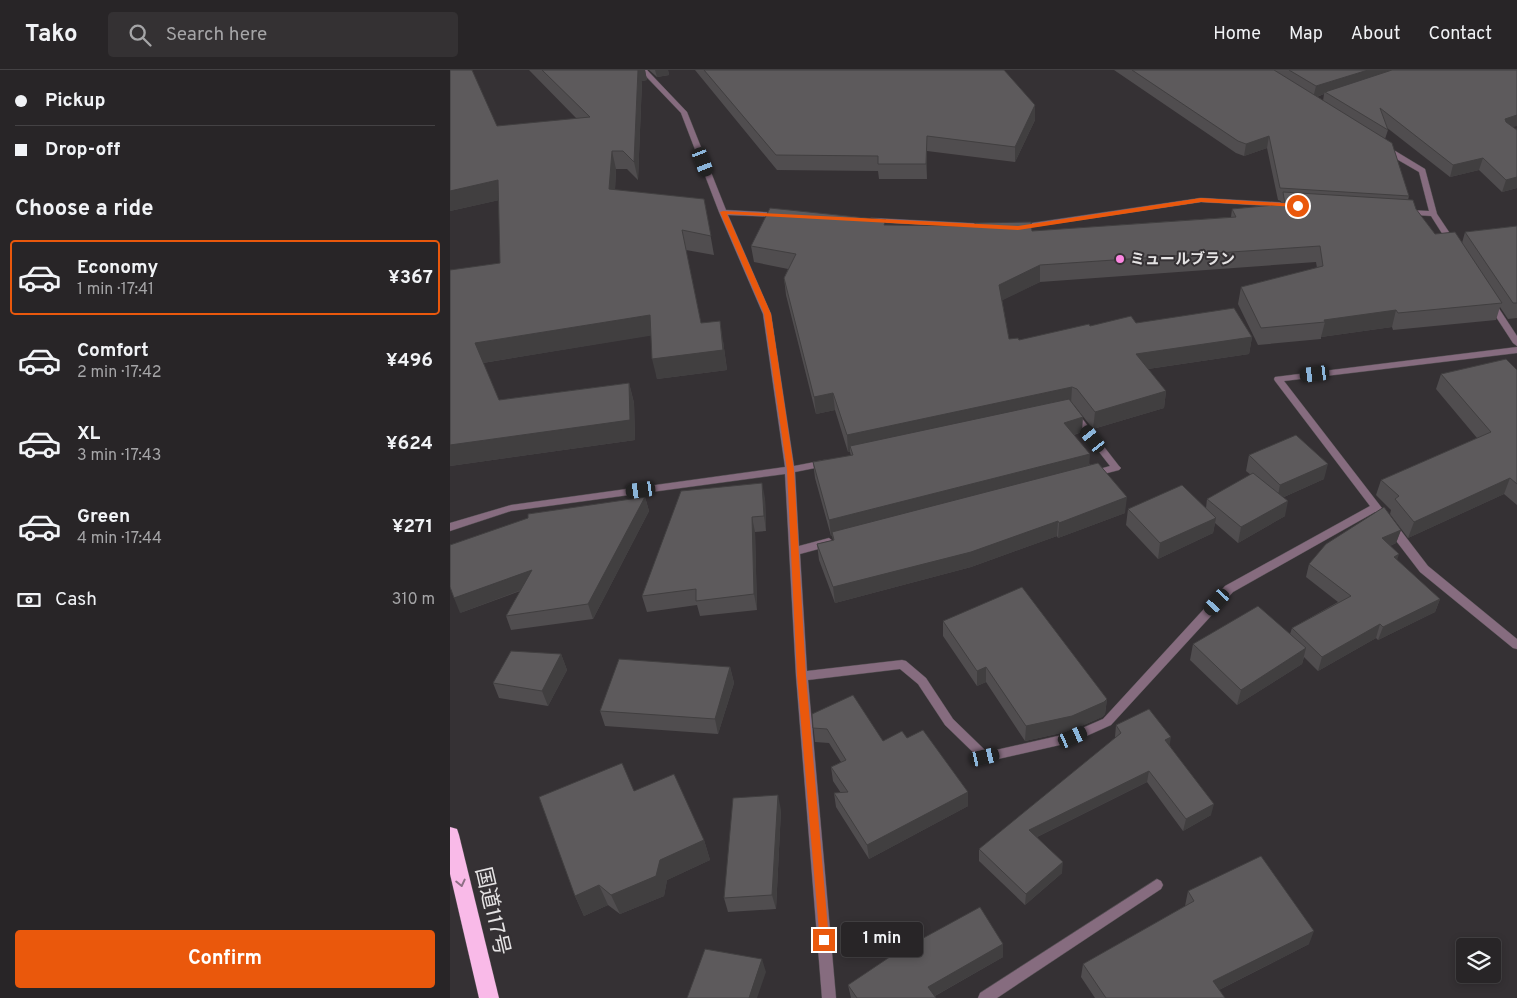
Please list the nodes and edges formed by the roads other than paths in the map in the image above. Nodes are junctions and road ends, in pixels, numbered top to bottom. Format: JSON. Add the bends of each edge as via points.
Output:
{"nodes":[{"id":1,"x":643,"y":70,"type":"edge"},
{"id":2,"x":1380,"y":145,"type":"edge"},
{"id":3,"x":1298,"y":206,"type":"edge"},
{"id":4,"x":1395,"y":211,"type":"edge"},
{"id":5,"x":723,"y":212,"type":"junction"},
{"id":6,"x":1434,"y":214,"type":"junction"},
{"id":7,"x":792,"y":216,"type":"edge"},
{"id":8,"x":860,"y":220,"type":"edge"},
{"id":9,"x":998,"y":227,"type":"edge"},
{"id":10,"x":1008,"y":227,"type":"edge"},
{"id":11,"x":1460,"y":254,"type":"edge"},
{"id":12,"x":1486,"y":294,"type":"edge"},
{"id":13,"x":1517,"y":343,"type":"edge"},
{"id":14,"x":1517,"y":350,"type":"edge"},
{"id":15,"x":1061,"y":412,"type":"edge"},
{"id":16,"x":839,"y":460,"type":"edge"},
{"id":17,"x":790,"y":470,"type":"junction"},
{"id":18,"x":1078,"y":478,"type":"edge"},
{"id":19,"x":1377,"y":507,"type":"junction"},
{"id":20,"x":450,"y":527,"type":"edge"},
{"id":21,"x":843,"y":539,"type":"edge"},
{"id":22,"x":796,"y":551,"type":"junction"},
{"id":23,"x":1517,"y":645,"type":"edge"},
{"id":24,"x":802,"y":676,"type":"junction"},
{"id":25,"x":450,"y":836,"type":"edge"},
{"id":26,"x":1157,"y":886,"type":"dead end"},
{"id":27,"x":489,"y":998,"type":"edge"},
{"id":28,"x":829,"y":998,"type":"edge"},
{"id":29,"x":985,"y":998,"type":"edge"}],
"edges":[{"from":1,"to":5,"type":"street","via":[[684,112]]},
{"from":2,"to":6,"type":"street","via":[[1422,171]]},
{"from":3,"to":10,"type":"street","via":[[1201,200]]},
{"from":4,"to":6,"type":"street"},
{"from":5,"to":7,"type":"street"},
{"from":5,"to":17,"type":"street","via":[[767,314]]},
{"from":6,"to":11,"type":"street"},
{"from":8,"to":9,"type":"street"},
{"from":12,"to":13,"type":"street"},
{"from":14,"to":19,"type":"street","via":[[1278,379]]},
{"from":15,"to":18,"type":"street","via":[[1070,410],[1116,468]]},
{"from":16,"to":17,"type":"street"},
{"from":17,"to":20,"type":"street","via":[[511,508]]},
{"from":17,"to":22,"type":"street"},
{"from":19,"to":23,"type":"street","via":[[1424,569]]},
{"from":19,"to":24,"type":"street","via":[[1229,589],[1107,722],[1073,737],[985,757],[949,722],[922,681],[902,664]]},
{"from":21,"to":22,"type":"street"},
{"from":22,"to":24,"type":"street"},
{"from":24,"to":28,"type":"street"},
{"from":25,"to":27,"type":"highway","name":"国道117号","one_way":true},
{"from":26,"to":29,"type":"street"}]}
